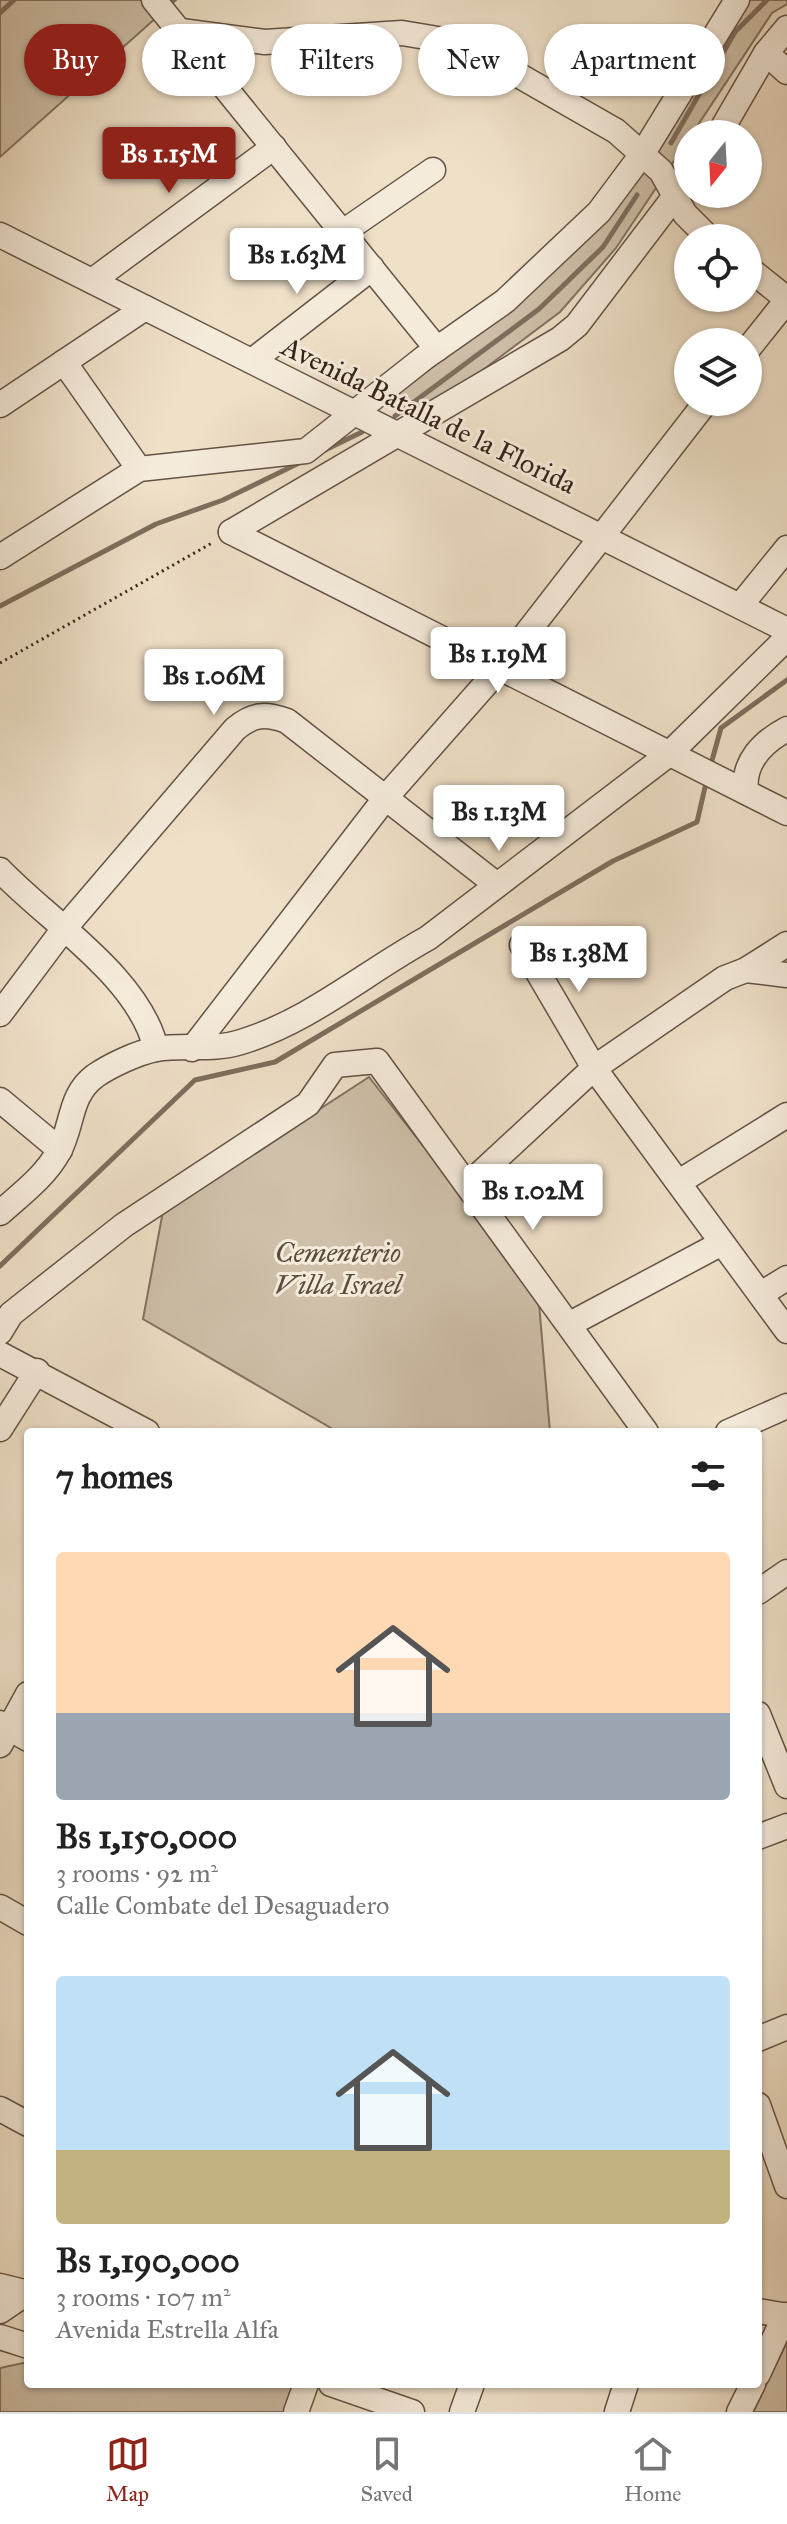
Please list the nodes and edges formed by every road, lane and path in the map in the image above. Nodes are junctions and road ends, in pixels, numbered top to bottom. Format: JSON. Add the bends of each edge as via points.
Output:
{"nodes":[{"id":1,"x":154,"y":0,"type":"edge"},
{"id":2,"x":737,"y":0,"type":"edge"},
{"id":3,"x":175,"y":24,"type":"edge"},
{"id":4,"x":787,"y":28,"type":"edge"},
{"id":5,"x":255,"y":41,"type":"edge"},
{"id":6,"x":766,"y":53,"type":"junction"},
{"id":7,"x":787,"y":72,"type":"edge"},
{"id":8,"x":233,"y":96,"type":"edge"},
{"id":9,"x":727,"y":120,"type":"edge"},
{"id":10,"x":274,"y":147,"type":"junction"},
{"id":11,"x":643,"y":153,"type":"junction"},
{"id":12,"x":433,"y":170,"type":"dead end"},
{"id":13,"x":674,"y":181,"type":"edge"},
{"id":14,"x":674,"y":196,"type":"edge"},
{"id":15,"x":684,"y":208,"type":"edge"},
{"id":16,"x":695,"y":224,"type":"edge"},
{"id":17,"x":343,"y":232,"type":"junction"},
{"id":18,"x":0,"y":235,"type":"edge"},
{"id":19,"x":372,"y":268,"type":"junction"},
{"id":20,"x":762,"y":279,"type":"edge"},
{"id":21,"x":92,"y":281,"type":"junction"},
{"id":22,"x":787,"y":299,"type":"edge"},
{"id":23,"x":145,"y":308,"type":"junction"},
{"id":24,"x":762,"y":331,"type":"edge"},
{"id":25,"x":437,"y":349,"type":"junction"},
{"id":26,"x":252,"y":361,"type":"junction"},
{"id":27,"x":64,"y":362,"type":"junction"},
{"id":28,"x":0,"y":405,"type":"edge"},
{"id":29,"x":353,"y":412,"type":"junction"},
{"id":30,"x":695,"y":416,"type":"edge"},
{"id":31,"x":400,"y":435,"type":"junction"},
{"id":32,"x":139,"y":469,"type":"junction"},
{"id":33,"x":231,"y":532,"type":"junction"},
{"id":34,"x":601,"y":533,"type":"junction"},
{"id":35,"x":787,"y":548,"type":"edge"},
{"id":36,"x":0,"y":557,"type":"edge"},
{"id":37,"x":740,"y":606,"type":"junction"},
{"id":38,"x":787,"y":630,"type":"edge"},
{"id":39,"x":787,"y":638,"type":"edge"},
{"id":40,"x":0,"y":663,"type":"edge"},
{"id":41,"x":499,"y":669,"type":"junction"},
{"id":42,"x":787,"y":729,"type":"edge"},
{"id":43,"x":669,"y":754,"type":"junction"},
{"id":44,"x":746,"y":792,"type":"junction"},
{"id":45,"x":387,"y":796,"type":"junction"},
{"id":46,"x":787,"y":813,"type":"edge"},
{"id":47,"x":0,"y":870,"type":"edge"},
{"id":48,"x":497,"y":885,"type":"junction"},
{"id":49,"x":63,"y":930,"type":"junction"},
{"id":50,"x":787,"y":944,"type":"edge"},
{"id":51,"x":522,"y":945,"type":"dead end"},
{"id":52,"x":746,"y":970,"type":"junction"},
{"id":53,"x":787,"y":975,"type":"edge"},
{"id":54,"x":0,"y":1014,"type":"edge"},
{"id":55,"x":156,"y":1049,"type":"junction"},
{"id":56,"x":192,"y":1049,"type":"junction"},
{"id":57,"x":594,"y":1068,"type":"junction"},
{"id":58,"x":0,"y":1100,"type":"edge"},
{"id":59,"x":787,"y":1115,"type":"edge"},
{"id":60,"x":60,"y":1150,"type":"junction"},
{"id":61,"x":679,"y":1182,"type":"junction"},
{"id":62,"x":469,"y":1184,"type":"junction"},
{"id":63,"x":0,"y":1213,"type":"edge"},
{"id":64,"x":722,"y":1243,"type":"junction"},
{"id":65,"x":787,"y":1278,"type":"edge"},
{"id":66,"x":761,"y":1294,"type":"junction"},
{"id":67,"x":570,"y":1324,"type":"junction"},
{"id":68,"x":787,"y":1331,"type":"edge"},
{"id":69,"x":0,"y":1332,"type":"edge"},
{"id":70,"x":0,"y":1354,"type":"edge"},
{"id":71,"x":37,"y":1371,"type":"junction"},
{"id":72,"x":787,"y":1406,"type":"edge"},
{"id":73,"x":140,"y":1428,"type":"edge"},
{"id":74,"x":643,"y":1428,"type":"edge"},
{"id":75,"x":737,"y":1428,"type":"edge"},
{"id":76,"x":0,"y":1429,"type":"edge"},
{"id":77,"x":787,"y":1572,"type":"edge"},
{"id":78,"x":762,"y":1589,"type":"edge"},
{"id":79,"x":24,"y":1702,"type":"edge"},
{"id":80,"x":762,"y":1724,"type":"edge"},
{"id":81,"x":9,"y":1734,"type":"edge"},
{"id":82,"x":787,"y":1786,"type":"edge"},
{"id":83,"x":787,"y":1826,"type":"edge"},
{"id":84,"x":762,"y":1835,"type":"edge"},
{"id":85,"x":0,"y":1907,"type":"edge"},
{"id":86,"x":24,"y":1921,"type":"edge"},
{"id":87,"x":787,"y":2027,"type":"edge"},
{"id":88,"x":762,"y":2037,"type":"edge"},
{"id":89,"x":0,"y":2109,"type":"edge"},
{"id":90,"x":762,"y":2116,"type":"edge"},
{"id":91,"x":24,"y":2122,"type":"edge"},
{"id":92,"x":787,"y":2186,"type":"edge"},
{"id":93,"x":0,"y":2286,"type":"edge"},
{"id":94,"x":24,"y":2291,"type":"edge"},
{"id":95,"x":24,"y":2295,"type":"edge"},
{"id":96,"x":0,"y":2311,"type":"edge"},
{"id":97,"x":762,"y":2312,"type":"edge"},
{"id":98,"x":786,"y":2316,"type":"edge"},
{"id":99,"x":0,"y":2337,"type":"edge"},
{"id":100,"x":24,"y":2345,"type":"edge"},
{"id":101,"x":762,"y":2366,"type":"edge"},
{"id":102,"x":305,"y":2388,"type":"edge"},
{"id":103,"x":343,"y":2388,"type":"edge"},
{"id":104,"x":471,"y":2388,"type":"edge"},
{"id":105,"x":625,"y":2388,"type":"edge"},
{"id":106,"x":751,"y":2388,"type":"edge"},
{"id":107,"x":296,"y":2412,"type":"edge"},
{"id":108,"x":412,"y":2412,"type":"edge"},
{"id":109,"x":462,"y":2412,"type":"edge"},
{"id":110,"x":617,"y":2412,"type":"edge"},
{"id":111,"x":739,"y":2412,"type":"edge"}],
"edges":[{"from":1,"to":3,"type":"street"},
{"from":2,"to":11,"type":"street"},
{"from":4,"to":6,"type":"street"},
{"from":5,"to":11,"type":"street","via":[[402,33],[462,43],[616,131]]},
{"from":6,"to":7,"type":"street"},
{"from":6,"to":9,"type":"street"},
{"from":8,"to":10,"type":"street"},
{"from":10,"to":17,"type":"street"},
{"from":10,"to":21,"type":"street"},
{"from":11,"to":13,"type":"street"},
{"from":11,"to":25,"type":"street","via":[[599,212],[505,301]]},
{"from":12,"to":17,"type":"street"},
{"from":14,"to":31,"type":"street","via":[[577,325],[538,354]]},
{"from":15,"to":16,"type":"street"},
{"from":17,"to":19,"type":"street"},
{"from":18,"to":21,"type":"street","name":"Avenida Batalla de la Florida"},
{"from":19,"to":25,"type":"street"},
{"from":19,"to":26,"type":"street"},
{"from":20,"to":22,"type":"street"},
{"from":21,"to":23,"type":"street","name":"Avenida Batalla de la Florida"},
{"from":22,"to":24,"type":"street"},
{"from":23,"to":26,"type":"street","name":"Avenida Batalla de la Florida"},
{"from":23,"to":27,"type":"street"},
{"from":25,"to":29,"type":"street"},
{"from":26,"to":29,"type":"street","name":"Avenida Batalla de la Florida"},
{"from":27,"to":28,"type":"street"},
{"from":27,"to":32,"type":"street"},
{"from":29,"to":31,"type":"street","name":"Avenida Batalla de la Florida"},
{"from":29,"to":32,"type":"street","via":[[306,451]]},
{"from":30,"to":34,"type":"street"},
{"from":31,"to":33,"type":"street"},
{"from":31,"to":34,"type":"street","name":"Avenida Batalla de la Florida"},
{"from":32,"to":36,"type":"street"},
{"from":33,"to":40,"type":"path"},
{"from":33,"to":41,"type":"street"},
{"from":34,"to":37,"type":"street","name":"Avenida Batalla de la Florida"},
{"from":34,"to":41,"type":"street"},
{"from":35,"to":37,"type":"street"},
{"from":37,"to":38,"type":"street","name":"Avenida Batalla de la Florida"},
{"from":39,"to":43,"type":"street"},
{"from":41,"to":43,"type":"street"},
{"from":41,"to":45,"type":"street"},
{"from":42,"to":44,"type":"street","via":[[753,757]]},
{"from":43,"to":44,"type":"street"},
{"from":43,"to":48,"type":"street"},
{"from":44,"to":46,"type":"street"},
{"from":45,"to":48,"type":"street"},
{"from":45,"to":49,"type":"street","via":[[287,721],[270,715],[250,717]]},
{"from":45,"to":56,"type":"street"},
{"from":47,"to":49,"type":"street"},
{"from":48,"to":56,"type":"street","via":[[428,938],[320,1006],[244,1041]]},
{"from":49,"to":54,"type":"street"},
{"from":49,"to":55,"type":"street","via":[[128,994],[150,1023]]},
{"from":50,"to":52,"type":"street"},
{"from":51,"to":57,"type":"street"},
{"from":52,"to":53,"type":"street"},
{"from":52,"to":57,"type":"street","via":[[725,978]]},
{"from":55,"to":56,"type":"street"},
{"from":55,"to":60,"type":"street","via":[[95,1076],[80,1091]]},
{"from":57,"to":61,"type":"street"},
{"from":57,"to":62,"type":"street"},
{"from":58,"to":60,"type":"street"},
{"from":59,"to":61,"type":"street"},
{"from":60,"to":63,"type":"street","via":[[42,1175]]},
{"from":61,"to":64,"type":"street"},
{"from":62,"to":67,"type":"street"},
{"from":62,"to":69,"type":"street","via":[[377,1061],[335,1065],[308,1104],[124,1225],[11,1314]]},
{"from":64,"to":66,"type":"street"},
{"from":64,"to":67,"type":"street"},
{"from":65,"to":66,"type":"street"},
{"from":66,"to":68,"type":"street"},
{"from":67,"to":74,"type":"street"},
{"from":70,"to":71,"type":"street"},
{"from":71,"to":73,"type":"street"},
{"from":71,"to":76,"type":"street"},
{"from":72,"to":75,"type":"street"},
{"from":77,"to":78,"type":"street"},
{"from":79,"to":81,"type":"street"},
{"from":80,"to":82,"type":"street"},
{"from":83,"to":84,"type":"street"},
{"from":85,"to":86,"type":"street"},
{"from":87,"to":88,"type":"street"},
{"from":89,"to":91,"type":"street"},
{"from":90,"to":92,"type":"street"},
{"from":93,"to":94,"type":"street"},
{"from":95,"to":96,"type":"street"},
{"from":97,"to":98,"type":"street"},
{"from":98,"to":101,"type":"street"},
{"from":99,"to":100,"type":"street"},
{"from":102,"to":107,"type":"street"},
{"from":103,"to":108,"type":"street"},
{"from":104,"to":109,"type":"street"},
{"from":105,"to":110,"type":"street"},
{"from":106,"to":111,"type":"street"}]}
